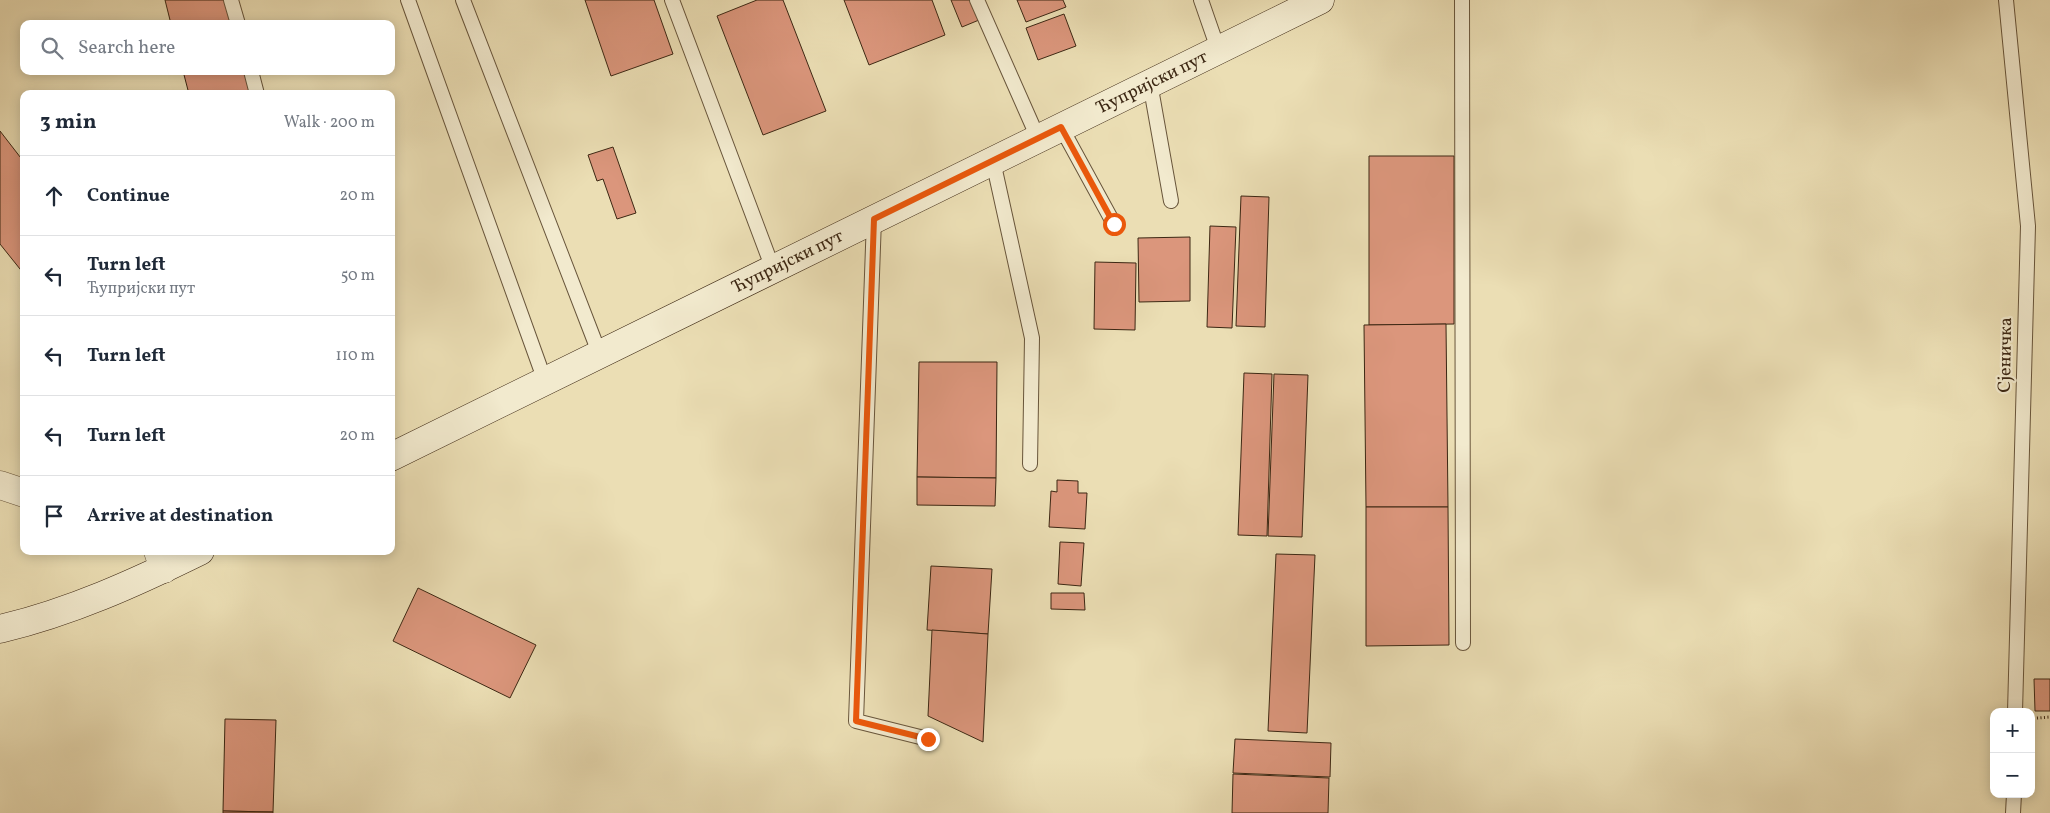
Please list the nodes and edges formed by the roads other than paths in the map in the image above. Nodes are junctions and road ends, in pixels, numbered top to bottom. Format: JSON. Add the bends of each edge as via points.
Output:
{"nodes":[{"id":1,"x":231,"y":0,"type":"edge"},
{"id":2,"x":408,"y":0,"type":"edge"},
{"id":3,"x":463,"y":0,"type":"edge"},
{"id":4,"x":672,"y":0,"type":"edge"},
{"id":5,"x":977,"y":0,"type":"edge"},
{"id":6,"x":1201,"y":0,"type":"edge"},
{"id":7,"x":1320,"y":0,"type":"edge"},
{"id":8,"x":1462,"y":0,"type":"edge"},
{"id":9,"x":2006,"y":0,"type":"edge"},
{"id":10,"x":237,"y":20,"type":"edge"},
{"id":11,"x":1218,"y":49,"type":"junction"},
{"id":12,"x":252,"y":75,"type":"edge"},
{"id":13,"x":1150,"y":83,"type":"junction"},
{"id":14,"x":256,"y":90,"type":"edge"},
{"id":15,"x":1050,"y":133,"type":"junction"},
{"id":16,"x":993,"y":161,"type":"junction"},
{"id":17,"x":1171,"y":201,"type":"dead end"},
{"id":18,"x":874,"y":219,"type":"junction"},
{"id":19,"x":1114,"y":224,"type":"dead end"},
{"id":20,"x":773,"y":269,"type":"junction"},
{"id":21,"x":600,"y":354,"type":"junction"},
{"id":22,"x":546,"y":381,"type":"junction"},
{"id":23,"x":395,"y":455,"type":"edge"},
{"id":24,"x":1030,"y":464,"type":"dead end"},
{"id":25,"x":0,"y":485,"type":"edge"},
{"id":26,"x":20,"y":492,"type":"edge"},
{"id":27,"x":183,"y":555,"type":"edge"},
{"id":28,"x":161,"y":560,"type":"edge"},
{"id":29,"x":0,"y":629,"type":"edge"},
{"id":30,"x":1463,"y":643,"type":"dead end"},
{"id":31,"x":2015,"y":708,"type":"edge"},
{"id":32,"x":928,"y":739,"type":"dead end"},
{"id":33,"x":2014,"y":798,"type":"edge"},
{"id":34,"x":2013,"y":813,"type":"edge"}],
"edges":[{"from":1,"to":10,"type":"lane"},
{"from":2,"to":22,"type":"lane"},
{"from":3,"to":21,"type":"lane"},
{"from":4,"to":20,"type":"lane"},
{"from":5,"to":15,"type":"lane"},
{"from":6,"to":11,"type":"lane"},
{"from":7,"to":11,"type":"main road","name":"Ћупријски пут"},
{"from":8,"to":30,"type":"lane"},
{"from":9,"to":31,"type":"lane","name":"Сјеничка","via":[[2028,226]]},
{"from":11,"to":13,"type":"main road","name":"Ћупријски пут"},
{"from":12,"to":14,"type":"lane"},
{"from":13,"to":15,"type":"main road","name":"Ћупријски пут"},
{"from":13,"to":17,"type":"lane"},
{"from":15,"to":16,"type":"main road","name":"Ћупријски пут"},
{"from":15,"to":19,"type":"lane"},
{"from":16,"to":18,"type":"main road","name":"Ћупријски пут"},
{"from":16,"to":24,"type":"lane","via":[[1032,338]]},
{"from":18,"to":20,"type":"main road","name":"Ћупријски пут"},
{"from":18,"to":32,"type":"lane","via":[[856,721]]},
{"from":20,"to":21,"type":"main road","name":"Ћупријски пут"},
{"from":21,"to":22,"type":"main road","name":"Ћупријски пут"},
{"from":22,"to":23,"type":"main road","name":"Ћупријски пут"},
{"from":25,"to":26,"type":"main road"},
{"from":27,"to":28,"type":"main road"},
{"from":28,"to":29,"type":"main road","via":[[100,598],[40,620]]},
{"from":33,"to":34,"type":"lane"}]}
